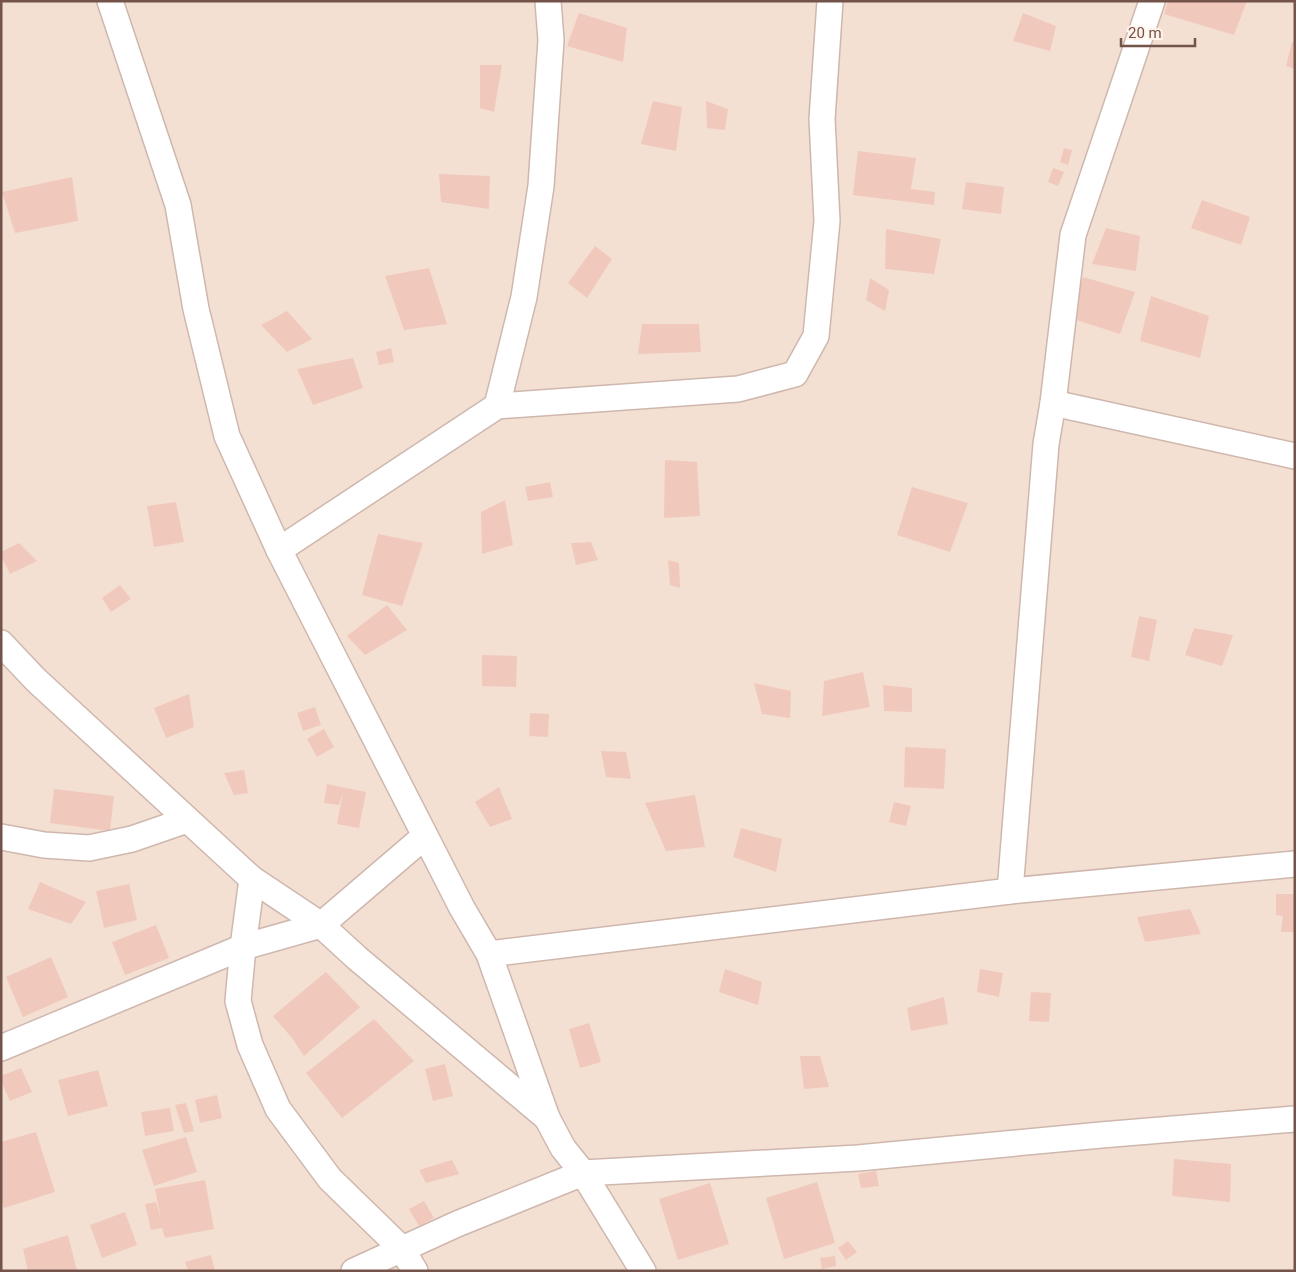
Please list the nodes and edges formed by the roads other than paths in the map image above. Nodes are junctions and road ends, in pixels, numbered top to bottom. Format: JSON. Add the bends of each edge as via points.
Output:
{"nodes":[{"id":1,"x":110,"y":1,"type":"edge"},
{"id":2,"x":548,"y":1,"type":"edge"},
{"id":3,"x":830,"y":1,"type":"edge"},
{"id":4,"x":1152,"y":1,"type":"edge"},
{"id":5,"x":1053,"y":403,"type":"junction"},
{"id":6,"x":497,"y":406,"type":"junction"},
{"id":7,"x":1295,"y":456,"type":"edge"},
{"id":8,"x":279,"y":550,"type":"junction"},
{"id":9,"x":1,"y":643,"type":"edge"},
{"id":10,"x":187,"y":820,"type":"junction"},
{"id":11,"x":425,"y":836,"type":"junction"},
{"id":12,"x":1,"y":837,"type":"edge"},
{"id":13,"x":1295,"y":864,"type":"edge"},
{"id":14,"x":252,"y":879,"type":"junction"},
{"id":15,"x":1010,"y":891,"type":"junction"},
{"id":16,"x":322,"y":925,"type":"junction"},
{"id":17,"x":243,"y":947,"type":"junction"},
{"id":18,"x":489,"y":954,"type":"junction"},
{"id":19,"x":1,"y":1048,"type":"edge"},
{"id":20,"x":547,"y":1118,"type":"junction"},
{"id":21,"x":1295,"y":1119,"type":"edge"},
{"id":22,"x":583,"y":1173,"type":"junction"},
{"id":23,"x":402,"y":1249,"type":"junction"},
{"id":24,"x":354,"y":1271,"type":"edge"},
{"id":25,"x":415,"y":1271,"type":"edge"},
{"id":26,"x":643,"y":1271,"type":"edge"}],
"edges":[{"from":1,"to":8,"type":"street","via":[[178,205],[196,309],[227,436]]},
{"from":2,"to":6,"type":"street","via":[[551,40],[541,186],[524,297]]},
{"from":3,"to":6,"type":"street","via":[[822,119],[826,220],[818,316],[816,336],[795,374],[738,389]]},
{"from":4,"to":5,"type":"street","via":[[1073,235]]},
{"from":5,"to":7,"type":"street"},
{"from":5,"to":15,"type":"street","via":[[1046,444]]},
{"from":6,"to":8,"type":"street"},
{"from":8,"to":11,"type":"street"},
{"from":9,"to":10,"type":"street","via":[[36,680]]},
{"from":10,"to":12,"type":"street","via":[[89,848],[44,845]]},
{"from":10,"to":14,"type":"street"},
{"from":11,"to":16,"type":"street"},
{"from":11,"to":18,"type":"street"},
{"from":13,"to":15,"type":"street"},
{"from":14,"to":16,"type":"street"},
{"from":14,"to":17,"type":"street"},
{"from":15,"to":18,"type":"street"},
{"from":16,"to":17,"type":"street"},
{"from":16,"to":20,"type":"street"},
{"from":17,"to":19,"type":"street"},
{"from":17,"to":23,"type":"street","via":[[238,1001],[250,1045],[278,1109],[330,1178]]},
{"from":18,"to":20,"type":"street"},
{"from":20,"to":22,"type":"street","via":[[563,1148]]},
{"from":21,"to":22,"type":"street","via":[[858,1158]]},
{"from":22,"to":23,"type":"street"},
{"from":22,"to":26,"type":"street"},
{"from":23,"to":24,"type":"street"},
{"from":23,"to":25,"type":"street"}]}
